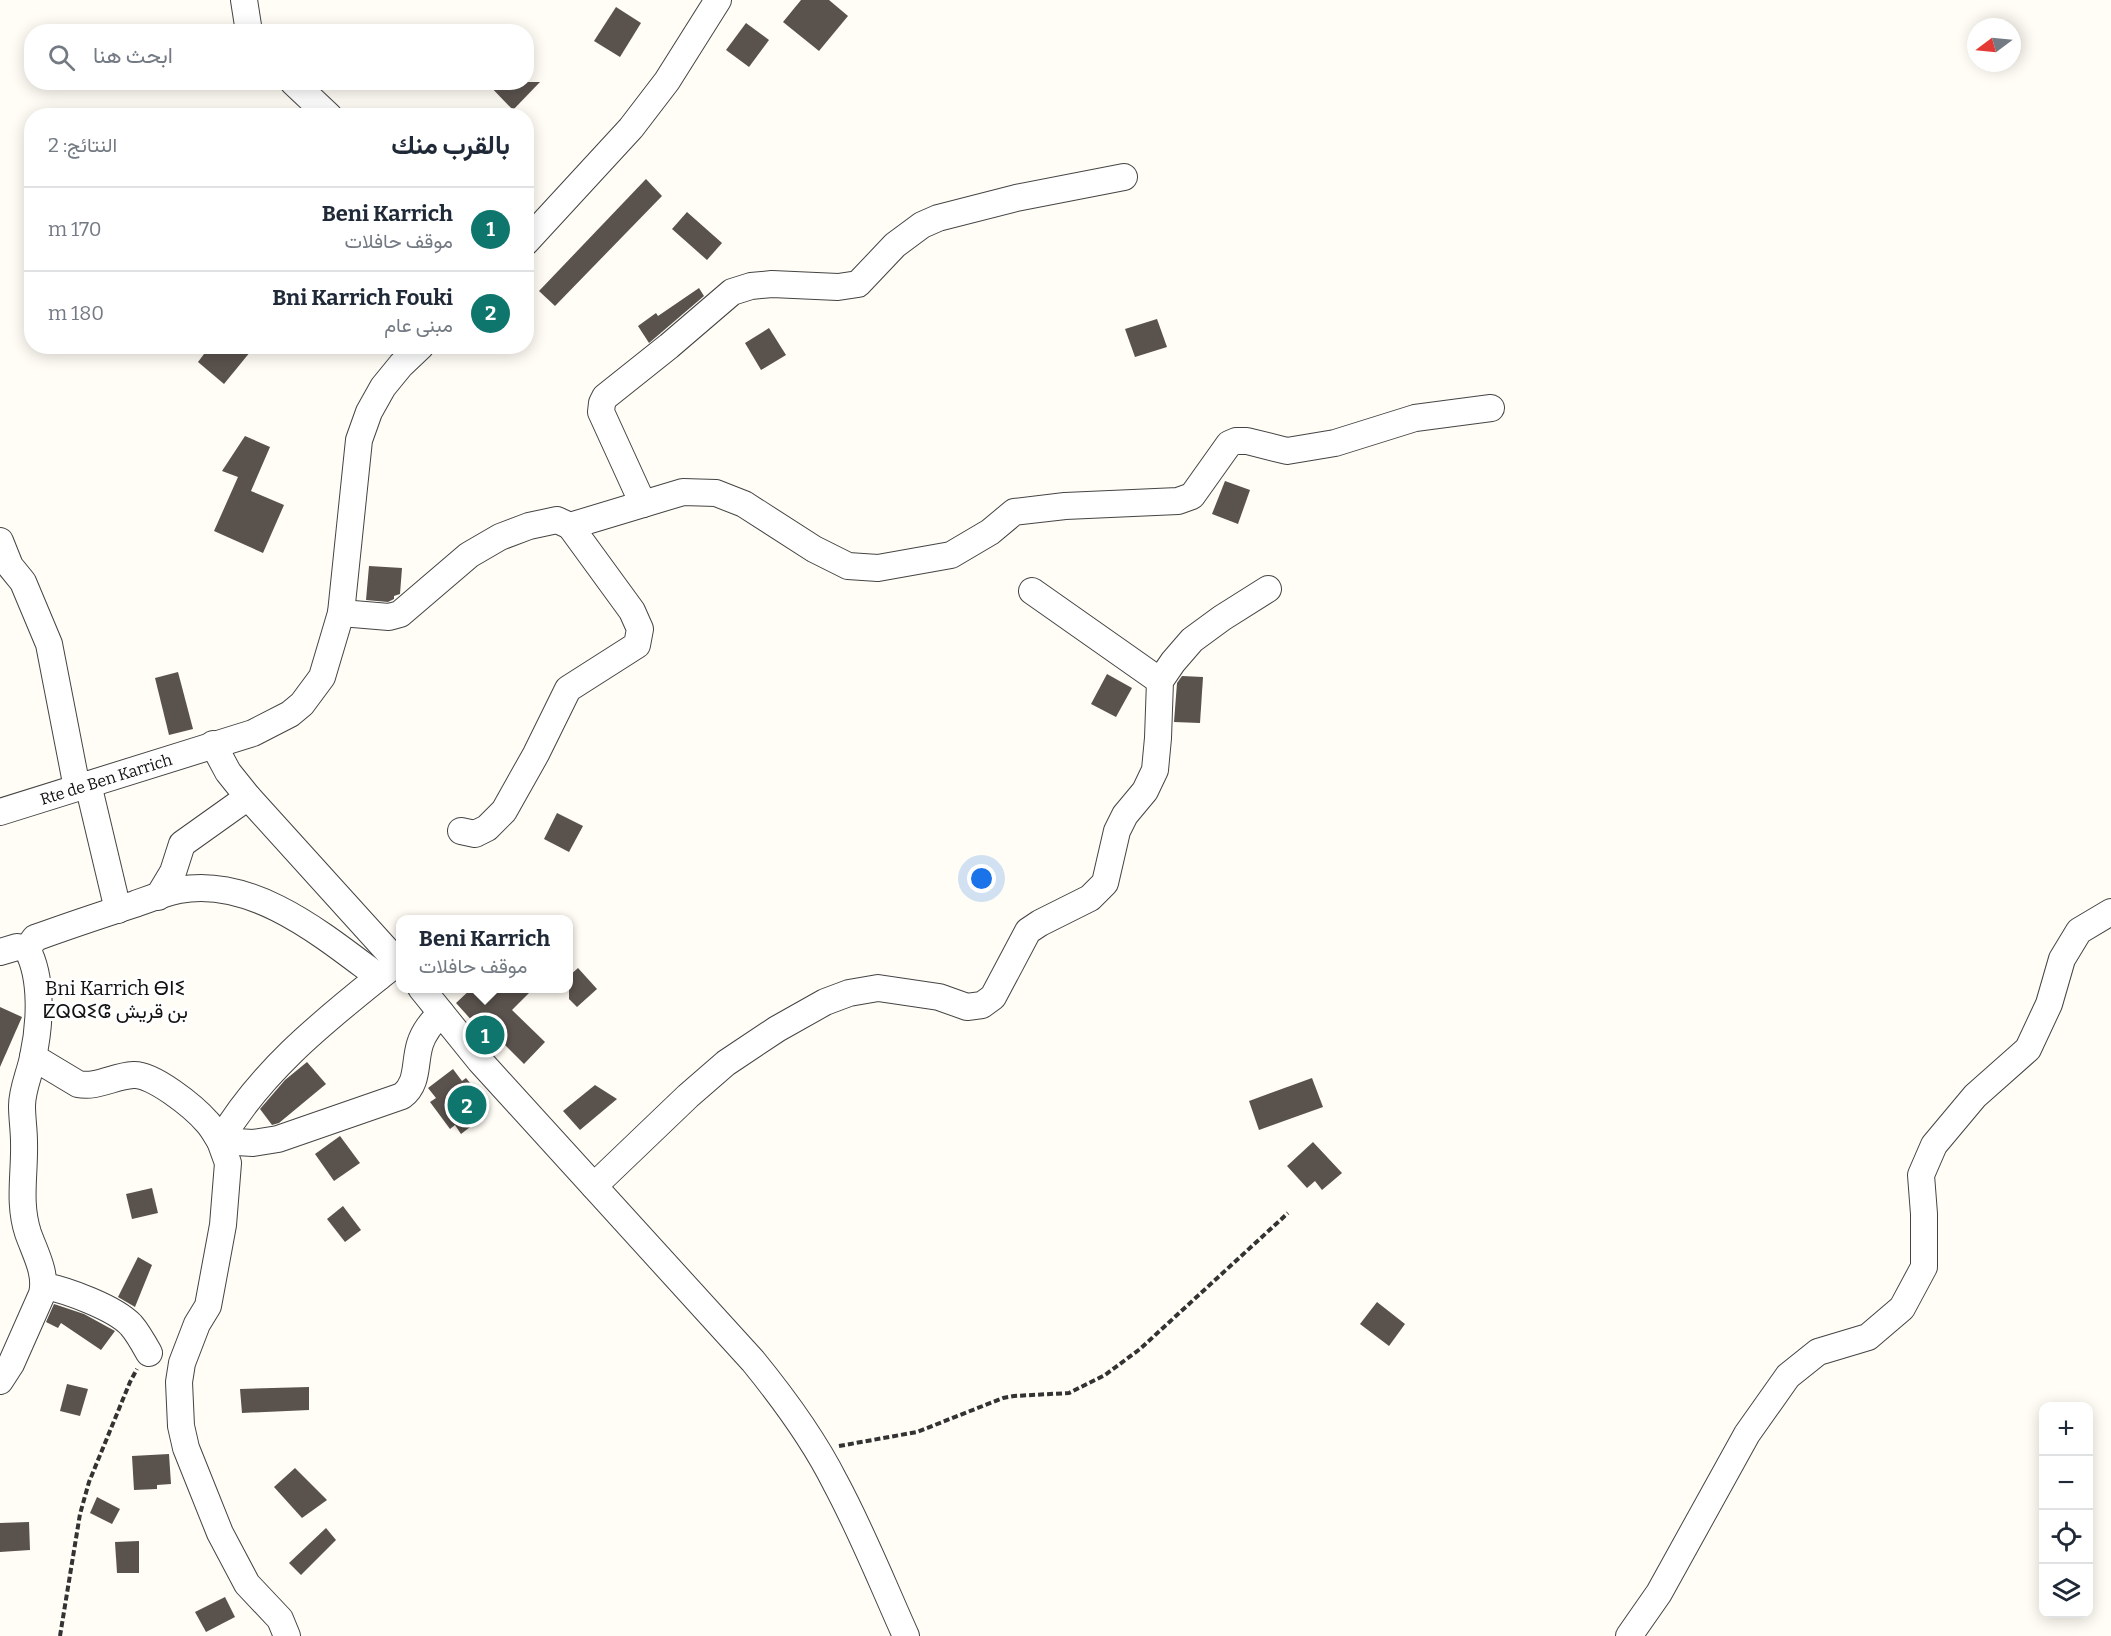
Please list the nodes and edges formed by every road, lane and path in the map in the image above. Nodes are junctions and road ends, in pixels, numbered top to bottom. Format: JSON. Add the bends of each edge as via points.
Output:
{"nodes":[{"id":1,"x":244,"y":0,"type":"edge"},
{"id":2,"x":718,"y":0,"type":"edge"},
{"id":3,"x":248,"y":24,"type":"edge"},
{"id":4,"x":301,"y":90,"type":"edge"},
{"id":5,"x":320,"y":108,"type":"edge"},
{"id":6,"x":1124,"y":177,"type":"dead end"},
{"id":7,"x":534,"y":233,"type":"edge"},
{"id":8,"x":413,"y":354,"type":"edge"},
{"id":9,"x":1491,"y":408,"type":"dead end"},
{"id":10,"x":643,"y":504,"type":"junction"},
{"id":11,"x":570,"y":526,"type":"junction"},
{"id":12,"x":0,"y":541,"type":"edge"},
{"id":13,"x":1268,"y":589,"type":"dead end"},
{"id":14,"x":1032,"y":591,"type":"dead end"},
{"id":15,"x":341,"y":613,"type":"junction"},
{"id":16,"x":1160,"y":681,"type":"junction"},
{"id":17,"x":213,"y":744,"type":"junction"},
{"id":18,"x":82,"y":786,"type":"junction"},
{"id":19,"x":248,"y":797,"type":"junction"},
{"id":20,"x":0,"y":812,"type":"edge"},
{"id":21,"x":461,"y":831,"type":"dead end"},
{"id":22,"x":158,"y":897,"type":"junction"},
{"id":23,"x":118,"y":910,"type":"junction"},
{"id":24,"x":2111,"y":912,"type":"edge"},
{"id":25,"x":27,"y":949,"type":"junction"},
{"id":26,"x":0,"y":952,"type":"edge"},
{"id":27,"x":393,"y":968,"type":"edge"},
{"id":28,"x":425,"y":993,"type":"edge"},
{"id":29,"x":441,"y":1012,"type":"junction"},
{"id":30,"x":33,"y":1057,"type":"junction"},
{"id":31,"x":220,"y":1141,"type":"junction"},
{"id":32,"x":594,"y":1186,"type":"junction"},
{"id":33,"x":1288,"y":1213,"type":"dead end"},
{"id":34,"x":44,"y":1286,"type":"junction"},
{"id":35,"x":149,"y":1353,"type":"joint"},
{"id":36,"x":0,"y":1381,"type":"edge"},
{"id":37,"x":818,"y":1450,"type":"junction"},
{"id":38,"x":60,"y":1636,"type":"edge"},
{"id":39,"x":287,"y":1636,"type":"edge"},
{"id":40,"x":906,"y":1636,"type":"edge"},
{"id":41,"x":1629,"y":1636,"type":"edge"}],
"edges":[{"from":1,"to":3,"type":"street"},
{"from":2,"to":7,"type":"street","via":[[667,81],[631,128]]},
{"from":4,"to":5,"type":"street"},
{"from":6,"to":10,"type":"street","via":[[1016,198],[930,221],[895,245],[858,284],[772,284],[732,292],[602,403],[601,412]]},
{"from":8,"to":15,"type":"street","name":"Rte de Ben Karrich","via":[[383,387],[359,440]]},
{"from":9,"to":10,"type":"street","via":[[1415,418],[1335,443],[1287,451],[1236,441],[1229,444],[1192,496],[1178,501],[1014,512],[951,555],[878,568],[848,566],[744,504],[716,493],[683,492]]},
{"from":10,"to":11,"type":"street"},
{"from":11,"to":15,"type":"street","via":[[557,520],[500,537],[469,555],[400,614],[388,617]]},
{"from":11,"to":21,"type":"street","via":[[632,611],[640,629],[637,645],[568,689],[504,811],[475,834]]},
{"from":12,"to":18,"type":"street","via":[[10,566],[23,582],[49,644]]},
{"from":13,"to":16,"type":"street","via":[[1192,640]]},
{"from":14,"to":16,"type":"street"},
{"from":15,"to":17,"type":"street","name":"Rte de Ben Karrich","via":[[322,677],[302,704],[272,725]]},
{"from":16,"to":32,"type":"street","via":[[1155,770],[1117,831],[1105,883],[1089,898],[1028,931],[993,997],[982,1005],[967,1007],[939,997],[878,988],[825,1002],[726,1063]]},
{"from":17,"to":18,"type":"street","name":"Rte de Ben Karrich"},
{"from":17,"to":19,"type":"street"},
{"from":18,"to":20,"type":"street","name":"Rte de Ben Karrich"},
{"from":18,"to":23,"type":"street"},
{"from":19,"to":22,"type":"street","via":[[182,844],[173,872]]},
{"from":19,"to":27,"type":"street"},
{"from":22,"to":23,"type":"street"},
{"from":22,"to":27,"type":"street","via":[[179,890],[209,889],[256,899]]},
{"from":23,"to":25,"type":"street","via":[[35,938]]},
{"from":24,"to":41,"type":"street","via":[[2079,931],[2062,958],[2049,1004],[2028,1049],[1975,1096],[1934,1145],[1921,1175],[1924,1267],[1902,1308],[1868,1337],[1818,1352],[1788,1376],[1747,1434],[1659,1593]]},
{"from":25,"to":26,"type":"street","via":[[17,947]]},
{"from":25,"to":30,"type":"street","via":[[38,997]]},
{"from":27,"to":31,"type":"street","via":[[292,1051],[255,1090]]},
{"from":28,"to":29,"type":"street"},
{"from":29,"to":31,"type":"street","via":[[420,1042],[414,1080],[402,1096],[278,1139],[253,1143]]},
{"from":29,"to":32,"type":"street","via":[[480,1061]]},
{"from":30,"to":31,"type":"street","via":[[86,1086],[131,1075],[152,1079],[207,1122]]},
{"from":30,"to":34,"type":"street","via":[[23,1092],[22,1203]]},
{"from":31,"to":39,"type":"street","via":[[228,1163],[223,1226],[208,1306],[182,1363],[181,1426],[220,1533],[247,1584],[280,1619]]},
{"from":32,"to":37,"type":"street","via":[[753,1360]]},
{"from":33,"to":37,"type":"path","via":[[1140,1349],[1089,1384],[1069,1393],[1003,1398],[917,1431]]},
{"from":34,"to":35,"type":"street","via":[[71,1293],[129,1323]]},
{"from":34,"to":36,"type":"street"},
{"from":35,"to":38,"type":"path","via":[[130,1382],[89,1482]]},
{"from":37,"to":40,"type":"street"}]}
